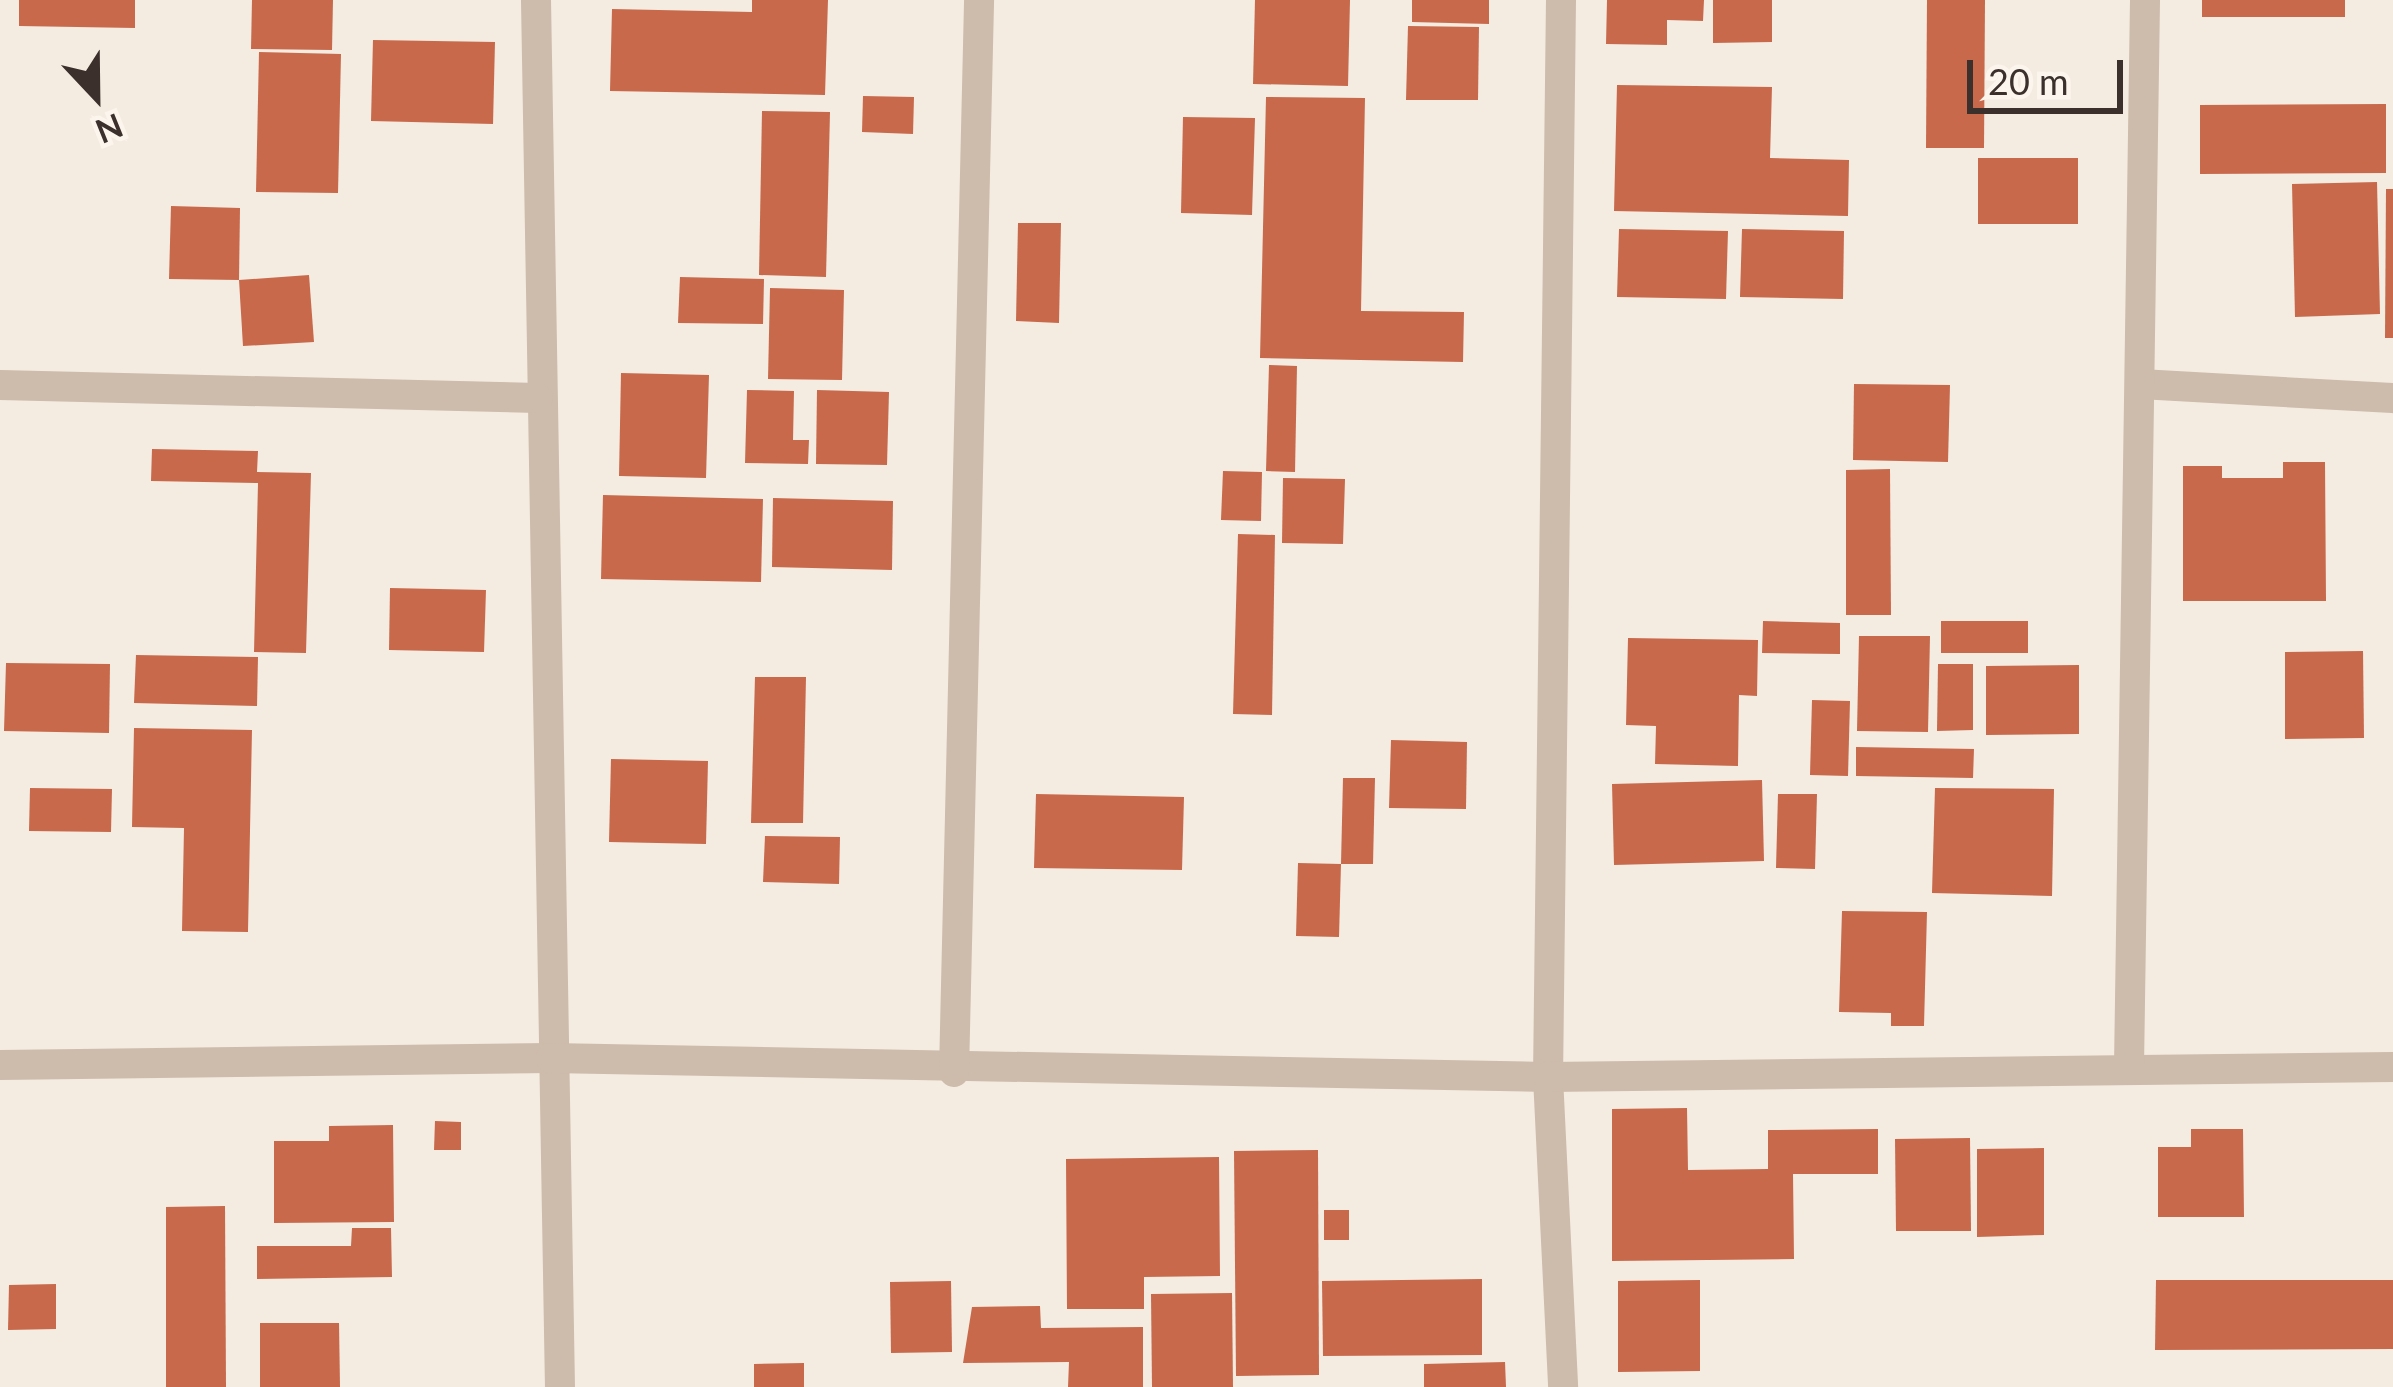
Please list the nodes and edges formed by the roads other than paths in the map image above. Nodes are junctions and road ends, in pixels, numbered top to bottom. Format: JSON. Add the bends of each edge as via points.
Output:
{"nodes":[{"id":1,"x":536,"y":0,"type":"edge"},
{"id":2,"x":980,"y":0,"type":"edge"},
{"id":3,"x":1561,"y":0,"type":"edge"},
{"id":4,"x":2145,"y":0,"type":"edge"},
{"id":5,"x":2140,"y":384,"type":"junction"},
{"id":6,"x":0,"y":385,"type":"edge"},
{"id":7,"x":538,"y":398,"type":"junction"},
{"id":8,"x":2393,"y":398,"type":"edge"},
{"id":9,"x":551,"y":1058,"type":"junction"},
{"id":10,"x":0,"y":1065,"type":"edge"},
{"id":11,"x":2129,"y":1066,"type":"junction"},
{"id":12,"x":2393,"y":1066,"type":"edge"},
{"id":13,"x":954,"y":1072,"type":"junction"},
{"id":14,"x":1547,"y":1077,"type":"junction"},
{"id":15,"x":560,"y":1387,"type":"edge"},
{"id":16,"x":1563,"y":1387,"type":"edge"}],
"edges":[{"from":1,"to":7,"type":"street"},
{"from":2,"to":13,"type":"street"},
{"from":3,"to":14,"type":"street"},
{"from":4,"to":5,"type":"street"},
{"from":5,"to":8,"type":"street"},
{"from":5,"to":11,"type":"street"},
{"from":6,"to":7,"type":"street"},
{"from":7,"to":9,"type":"street"},
{"from":9,"to":10,"type":"street"},
{"from":9,"to":13,"type":"street"},
{"from":9,"to":15,"type":"street"},
{"from":11,"to":12,"type":"street"},
{"from":11,"to":14,"type":"street"},
{"from":13,"to":14,"type":"street"},
{"from":14,"to":16,"type":"street"}]}
